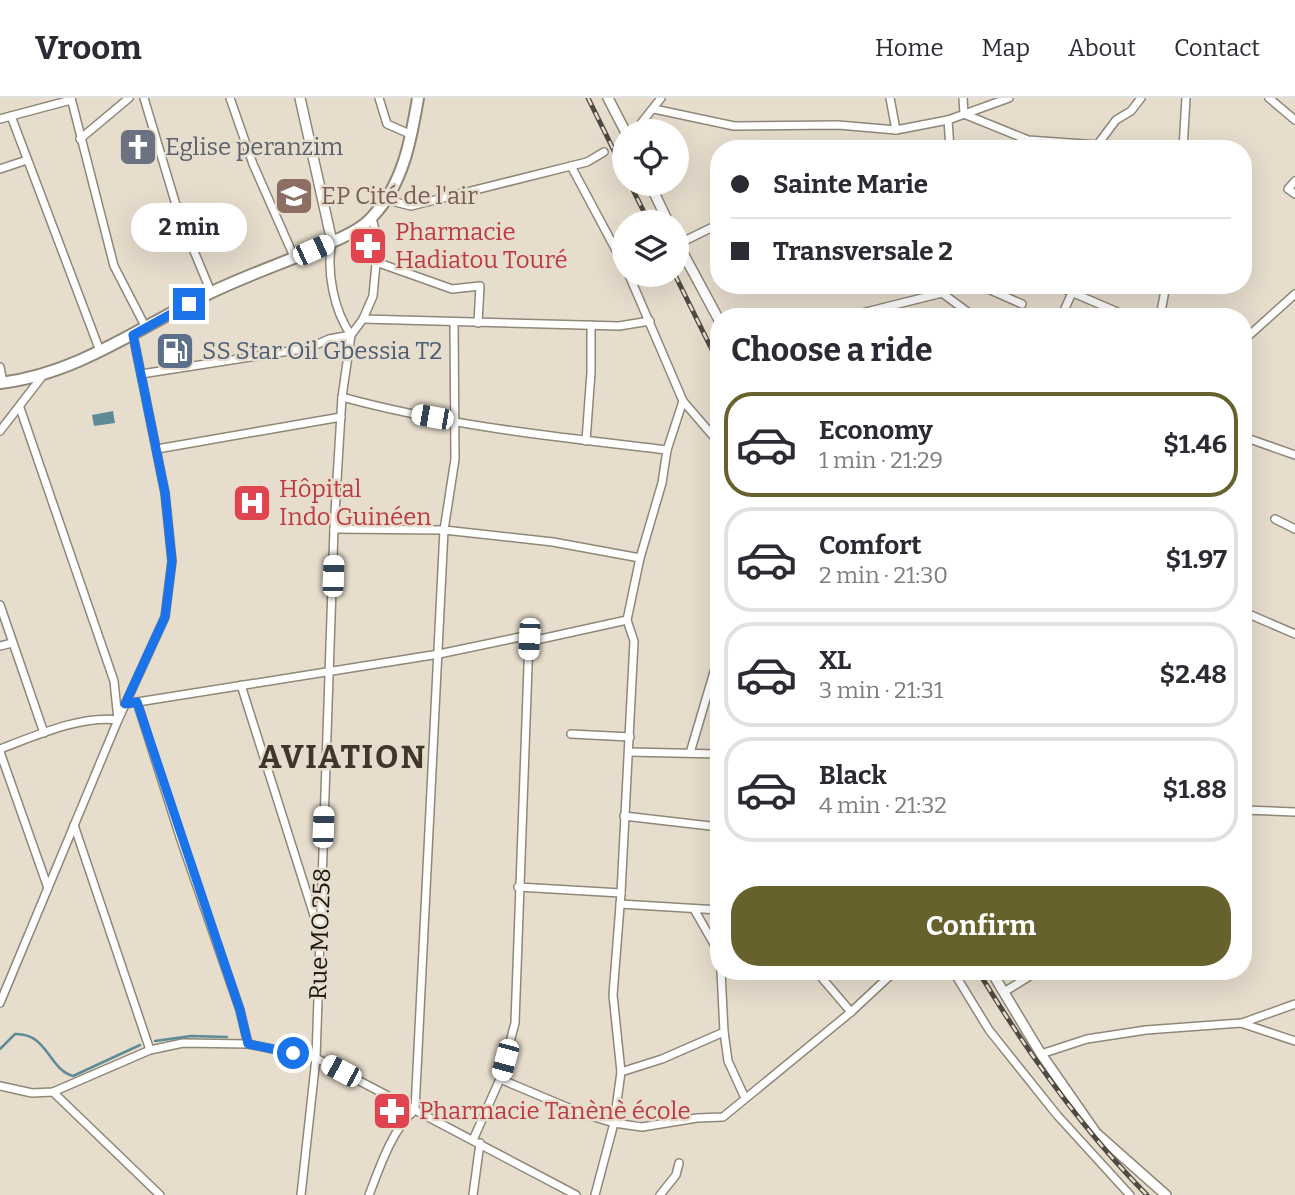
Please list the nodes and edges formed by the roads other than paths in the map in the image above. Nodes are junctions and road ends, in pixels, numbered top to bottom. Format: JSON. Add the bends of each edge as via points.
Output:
{"nodes":[{"id":1,"x":129,"y":98,"type":"edge"},
{"id":2,"x":144,"y":98,"type":"edge"},
{"id":3,"x":230,"y":98,"type":"edge"},
{"id":4,"x":300,"y":98,"type":"edge"},
{"id":5,"x":379,"y":98,"type":"edge"},
{"id":6,"x":418,"y":98,"type":"edge"},
{"id":7,"x":608,"y":98,"type":"edge"},
{"id":8,"x":661,"y":98,"type":"edge"},
{"id":9,"x":891,"y":98,"type":"edge"},
{"id":10,"x":963,"y":98,"type":"edge"},
{"id":11,"x":1009,"y":98,"type":"edge"},
{"id":12,"x":1141,"y":98,"type":"edge"},
{"id":13,"x":1186,"y":98,"type":"edge"},
{"id":14,"x":1269,"y":98,"type":"edge"},
{"id":15,"x":71,"y":99,"type":"edge"},
{"id":16,"x":654,"y":109,"type":"junction"},
{"id":17,"x":964,"y":114,"type":"junction"},
{"id":18,"x":11,"y":116,"type":"junction"},
{"id":19,"x":0,"y":119,"type":"edge"},
{"id":20,"x":619,"y":119,"type":"edge"},
{"id":21,"x":645,"y":119,"type":"edge"},
{"id":22,"x":948,"y":120,"type":"junction"},
{"id":23,"x":1295,"y":120,"type":"edge"},
{"id":24,"x":896,"y":130,"type":"junction"},
{"id":25,"x":412,"y":135,"type":"junction"},
{"id":26,"x":80,"y":139,"type":"junction"},
{"id":27,"x":949,"y":140,"type":"edge"},
{"id":28,"x":1028,"y":140,"type":"edge"},
{"id":29,"x":1101,"y":140,"type":"edge"},
{"id":30,"x":1184,"y":140,"type":"edge"},
{"id":31,"x":604,"y":152,"type":"dead end"},
{"id":32,"x":27,"y":160,"type":"junction"},
{"id":33,"x":571,"y":166,"type":"junction"},
{"id":34,"x":0,"y":170,"type":"edge"},
{"id":35,"x":1295,"y":181,"type":"edge"},
{"id":36,"x":1295,"y":194,"type":"edge"},
{"id":37,"x":387,"y":200,"type":"junction"},
{"id":38,"x":372,"y":218,"type":"junction"},
{"id":39,"x":710,"y":228,"type":"edge"},
{"id":40,"x":689,"y":238,"type":"edge"},
{"id":41,"x":332,"y":242,"type":"junction"},
{"id":42,"x":612,"y":243,"type":"edge"},
{"id":43,"x":295,"y":259,"type":"junction"},
{"id":44,"x":376,"y":262,"type":"junction"},
{"id":45,"x":689,"y":264,"type":"edge"},
{"id":46,"x":634,"y":287,"type":"edge"},
{"id":47,"x":211,"y":292,"type":"junction"},
{"id":48,"x":938,"y":294,"type":"edge"},
{"id":49,"x":943,"y":294,"type":"edge"},
{"id":50,"x":999,"y":294,"type":"edge"},
{"id":51,"x":1074,"y":294,"type":"edge"},
{"id":52,"x":1295,"y":294,"type":"edge"},
{"id":53,"x":1022,"y":304,"type":"dead end"},
{"id":54,"x":713,"y":308,"type":"edge"},
{"id":55,"x":885,"y":308,"type":"edge"},
{"id":56,"x":962,"y":308,"type":"edge"},
{"id":57,"x":1108,"y":308,"type":"edge"},
{"id":58,"x":363,"y":318,"type":"junction"},
{"id":59,"x":650,"y":321,"type":"junction"},
{"id":60,"x":454,"y":322,"type":"junction"},
{"id":61,"x":478,"y":323,"type":"junction"},
{"id":62,"x":590,"y":325,"type":"junction"},
{"id":63,"x":145,"y":326,"type":"junction"},
{"id":64,"x":1252,"y":333,"type":"edge"},
{"id":65,"x":133,"y":335,"type":"junction"},
{"id":66,"x":351,"y":335,"type":"junction"},
{"id":67,"x":100,"y":351,"type":"junction"},
{"id":68,"x":0,"y":367,"type":"edge"},
{"id":69,"x":44,"y":374,"type":"junction"},
{"id":70,"x":141,"y":374,"type":"junction"},
{"id":71,"x":2,"y":383,"type":"edge"},
{"id":72,"x":342,"y":397,"type":"junction"},
{"id":73,"x":683,"y":401,"type":"junction"},
{"id":74,"x":19,"y":408,"type":"junction"},
{"id":75,"x":341,"y":417,"type":"junction"},
{"id":76,"x":453,"y":421,"type":"junction"},
{"id":77,"x":0,"y":431,"type":"edge"},
{"id":78,"x":710,"y":432,"type":"edge"},
{"id":79,"x":1252,"y":440,"type":"edge"},
{"id":80,"x":586,"y":441,"type":"junction"},
{"id":81,"x":157,"y":449,"type":"junction"},
{"id":82,"x":667,"y":450,"type":"junction"},
{"id":83,"x":1295,"y":455,"type":"edge"},
{"id":84,"x":1275,"y":519,"type":"dead end"},
{"id":85,"x":334,"y":529,"type":"junction"},
{"id":86,"x":1295,"y":529,"type":"edge"},
{"id":87,"x":444,"y":530,"type":"junction"},
{"id":88,"x":640,"y":558,"type":"junction"},
{"id":89,"x":0,"y":605,"type":"edge"},
{"id":90,"x":1252,"y":615,"type":"edge"},
{"id":91,"x":627,"y":620,"type":"junction"},
{"id":92,"x":1295,"y":634,"type":"edge"},
{"id":93,"x":529,"y":639,"type":"junction"},
{"id":94,"x":12,"y":643,"type":"junction"},
{"id":95,"x":0,"y":646,"type":"edge"},
{"id":96,"x":439,"y":654,"type":"junction"},
{"id":97,"x":330,"y":671,"type":"junction"},
{"id":98,"x":241,"y":685,"type":"junction"},
{"id":99,"x":710,"y":685,"type":"edge"},
{"id":100,"x":137,"y":702,"type":"junction"},
{"id":101,"x":125,"y":704,"type":"junction"},
{"id":102,"x":118,"y":720,"type":"junction"},
{"id":103,"x":44,"y":733,"type":"junction"},
{"id":104,"x":570,"y":734,"type":"dead end"},
{"id":105,"x":630,"y":737,"type":"junction"},
{"id":106,"x":0,"y":750,"type":"edge"},
{"id":107,"x":629,"y":752,"type":"junction"},
{"id":108,"x":690,"y":753,"type":"junction"},
{"id":109,"x":710,"y":754,"type":"edge"},
{"id":110,"x":1252,"y":810,"type":"edge"},
{"id":111,"x":1295,"y":812,"type":"edge"},
{"id":112,"x":624,"y":816,"type":"junction"},
{"id":113,"x":74,"y":825,"type":"junction"},
{"id":114,"x":710,"y":826,"type":"edge"},
{"id":115,"x":518,"y":887,"type":"junction"},
{"id":116,"x":48,"y":888,"type":"junction"},
{"id":117,"x":621,"y":893,"type":"junction"},
{"id":118,"x":620,"y":904,"type":"junction"},
{"id":119,"x":694,"y":909,"type":"junction"},
{"id":120,"x":710,"y":910,"type":"edge"},
{"id":121,"x":319,"y":931,"type":"junction"},
{"id":122,"x":710,"y":937,"type":"edge"},
{"id":123,"x":721,"y":980,"type":"edge"},
{"id":124,"x":824,"y":980,"type":"edge"},
{"id":125,"x":885,"y":980,"type":"edge"},
{"id":126,"x":958,"y":980,"type":"edge"},
{"id":127,"x":997,"y":980,"type":"edge"},
{"id":128,"x":1023,"y":980,"type":"edge"},
{"id":129,"x":1004,"y":992,"type":"junction"},
{"id":130,"x":0,"y":1003,"type":"edge"},
{"id":131,"x":1295,"y":1004,"type":"edge"},
{"id":132,"x":851,"y":1012,"type":"junction"},
{"id":133,"x":1241,"y":1024,"type":"junction"},
{"id":134,"x":724,"y":1032,"type":"junction"},
{"id":135,"x":1295,"y":1041,"type":"edge"},
{"id":136,"x":248,"y":1044,"type":"junction"},
{"id":137,"x":149,"y":1050,"type":"junction"},
{"id":138,"x":1041,"y":1054,"type":"junction"},
{"id":139,"x":316,"y":1058,"type":"junction"},
{"id":140,"x":621,"y":1072,"type":"junction"},
{"id":141,"x":500,"y":1079,"type":"junction"},
{"id":142,"x":0,"y":1086,"type":"edge"},
{"id":143,"x":53,"y":1092,"type":"junction"},
{"id":144,"x":745,"y":1098,"type":"junction"},
{"id":145,"x":415,"y":1110,"type":"junction"},
{"id":146,"x":614,"y":1123,"type":"junction"},
{"id":147,"x":477,"y":1141,"type":"junction"},
{"id":148,"x":679,"y":1163,"type":"dead end"},
{"id":149,"x":160,"y":1195,"type":"edge"},
{"id":150,"x":301,"y":1195,"type":"edge"},
{"id":151,"x":369,"y":1195,"type":"edge"},
{"id":152,"x":473,"y":1195,"type":"edge"},
{"id":153,"x":576,"y":1195,"type":"edge"},
{"id":154,"x":595,"y":1195,"type":"edge"},
{"id":155,"x":660,"y":1195,"type":"edge"},
{"id":156,"x":1130,"y":1195,"type":"edge"},
{"id":157,"x":1166,"y":1195,"type":"edge"}],
"edges":[{"from":1,"to":26,"type":"street"},
{"from":2,"to":47,"type":"street","via":[[179,215]]},
{"from":3,"to":43,"type":"street"},
{"from":4,"to":41,"type":"street"},
{"from":5,"to":25,"type":"street","via":[[387,124]]},
{"from":6,"to":25,"type":"main road"},
{"from":7,"to":20,"type":"street"},
{"from":8,"to":16,"type":"street"},
{"from":9,"to":24,"type":"street"},
{"from":10,"to":17,"type":"street"},
{"from":11,"to":17,"type":"street"},
{"from":12,"to":29,"type":"street"},
{"from":13,"to":30,"type":"street"},
{"from":14,"to":23,"type":"street"},
{"from":15,"to":18,"type":"street"},
{"from":15,"to":26,"type":"street"},
{"from":16,"to":21,"type":"street"},
{"from":16,"to":24,"type":"street","via":[[734,126],[838,125]]},
{"from":17,"to":22,"type":"street"},
{"from":17,"to":28,"type":"street"},
{"from":18,"to":19,"type":"street"},
{"from":18,"to":32,"type":"street"},
{"from":22,"to":24,"type":"street"},
{"from":22,"to":27,"type":"street"},
{"from":25,"to":37,"type":"main road"},
{"from":26,"to":63,"type":"street","via":[[114,266]]},
{"from":31,"to":33,"type":"street"},
{"from":32,"to":34,"type":"street"},
{"from":32,"to":67,"type":"street"},
{"from":33,"to":37,"type":"street","via":[[411,206]]},
{"from":33,"to":42,"type":"street"},
{"from":35,"to":36,"type":"street","via":[[1288,189]]},
{"from":37,"to":38,"type":"main road"},
{"from":38,"to":41,"type":"main road"},
{"from":38,"to":44,"type":"street","name":"Rue MO.258","via":[[378,242]]},
{"from":39,"to":40,"type":"street"},
{"from":41,"to":43,"type":"main road"},
{"from":41,"to":66,"type":"street","via":[[330,271],[341,321]]},
{"from":43,"to":47,"type":"main road"},
{"from":44,"to":58,"type":"street","name":"Rue MO.258","via":[[373,296]]},
{"from":44,"to":61,"type":"street","via":[[452,289],[480,286]]},
{"from":45,"to":54,"type":"street"},
{"from":46,"to":59,"type":"street"},
{"from":47,"to":63,"type":"main road"},
{"from":48,"to":55,"type":"street"},
{"from":49,"to":56,"type":"street"},
{"from":50,"to":53,"type":"street"},
{"from":51,"to":57,"type":"street"},
{"from":52,"to":64,"type":"street"},
{"from":58,"to":60,"type":"street"},
{"from":58,"to":66,"type":"street","name":"Rue MO.258"},
{"from":59,"to":62,"type":"street"},
{"from":59,"to":73,"type":"street"},
{"from":60,"to":61,"type":"street"},
{"from":60,"to":76,"type":"street"},
{"from":61,"to":62,"type":"street"},
{"from":62,"to":80,"type":"street"},
{"from":63,"to":65,"type":"main road"},
{"from":65,"to":67,"type":"main road"},
{"from":65,"to":70,"type":"street"},
{"from":66,"to":70,"type":"street","via":[[309,348]]},
{"from":66,"to":72,"type":"street","name":"Rue MO.258"},
{"from":67,"to":69,"type":"main road"},
{"from":68,"to":71,"type":"street"},
{"from":69,"to":71,"type":"main road"},
{"from":69,"to":74,"type":"street"},
{"from":70,"to":81,"type":"street"},
{"from":72,"to":75,"type":"street","name":"Rue MO.258"},
{"from":72,"to":76,"type":"street"},
{"from":73,"to":78,"type":"street"},
{"from":73,"to":82,"type":"street"},
{"from":74,"to":77,"type":"street"},
{"from":74,"to":102,"type":"street","via":[[114,681]]},
{"from":75,"to":81,"type":"street"},
{"from":75,"to":85,"type":"street","name":"Rue MO.258"},
{"from":76,"to":80,"type":"street"},
{"from":76,"to":87,"type":"street","via":[[455,459]]},
{"from":79,"to":83,"type":"street"},
{"from":80,"to":82,"type":"street"},
{"from":81,"to":101,"type":"street","via":[[172,561],[165,617]]},
{"from":82,"to":88,"type":"street"},
{"from":84,"to":86,"type":"street"},
{"from":85,"to":87,"type":"street"},
{"from":85,"to":97,"type":"street","name":"Rue MO.258"},
{"from":87,"to":88,"type":"street","via":[[553,542]]},
{"from":87,"to":96,"type":"street"},
{"from":88,"to":91,"type":"street"},
{"from":89,"to":94,"type":"street"},
{"from":90,"to":92,"type":"street"},
{"from":91,"to":93,"type":"street"},
{"from":91,"to":105,"type":"street","via":[[634,641]]},
{"from":93,"to":96,"type":"street"},
{"from":93,"to":115,"type":"street"},
{"from":94,"to":95,"type":"street"},
{"from":94,"to":103,"type":"street"},
{"from":96,"to":97,"type":"street"},
{"from":96,"to":145,"type":"street"},
{"from":97,"to":98,"type":"street"},
{"from":97,"to":121,"type":"street","name":"Rue MO.258"},
{"from":98,"to":100,"type":"street"},
{"from":98,"to":121,"type":"street"},
{"from":99,"to":108,"type":"street"},
{"from":100,"to":101,"type":"street"},
{"from":100,"to":136,"type":"street"},
{"from":101,"to":102,"type":"street"},
{"from":102,"to":103,"type":"street","via":[[102,718]]},
{"from":102,"to":113,"type":"street"},
{"from":103,"to":106,"type":"street"},
{"from":104,"to":105,"type":"street"},
{"from":105,"to":107,"type":"street"},
{"from":106,"to":116,"type":"street"},
{"from":107,"to":108,"type":"street"},
{"from":107,"to":112,"type":"street"},
{"from":108,"to":109,"type":"street"},
{"from":110,"to":111,"type":"street"},
{"from":112,"to":114,"type":"street"},
{"from":112,"to":117,"type":"street"},
{"from":113,"to":116,"type":"street"},
{"from":113,"to":137,"type":"street"},
{"from":115,"to":117,"type":"street"},
{"from":115,"to":141,"type":"street","via":[[515,1023]]},
{"from":116,"to":130,"type":"street"},
{"from":117,"to":118,"type":"street"},
{"from":118,"to":119,"type":"street"},
{"from":118,"to":140,"type":"street","via":[[613,995]]},
{"from":119,"to":120,"type":"street"},
{"from":119,"to":122,"type":"street"},
{"from":121,"to":139,"type":"street","name":"Rue MO.258"},
{"from":123,"to":134,"type":"street"},
{"from":124,"to":132,"type":"street"},
{"from":125,"to":132,"type":"street"},
{"from":126,"to":156,"type":"street","via":[[989,1030],[1057,1115]]},
{"from":127,"to":129,"type":"street"},
{"from":128,"to":129,"type":"street"},
{"from":129,"to":138,"type":"street"},
{"from":131,"to":133,"type":"street"},
{"from":132,"to":144,"type":"street"},
{"from":133,"to":135,"type":"street"},
{"from":133,"to":138,"type":"street","via":[[1146,1030],[1087,1039]]},
{"from":134,"to":140,"type":"street"},
{"from":134,"to":144,"type":"street","via":[[728,1061]]},
{"from":136,"to":137,"type":"street","via":[[183,1043]]},
{"from":136,"to":139,"type":"street"},
{"from":137,"to":143,"type":"street"},
{"from":138,"to":157,"type":"street","via":[[1096,1133]]},
{"from":139,"to":145,"type":"street"},
{"from":139,"to":150,"type":"street","name":"Rue MO.258"},
{"from":140,"to":146,"type":"street"},
{"from":141,"to":146,"type":"street"},
{"from":141,"to":147,"type":"street"},
{"from":142,"to":143,"type":"street"},
{"from":143,"to":149,"type":"street"},
{"from":144,"to":146,"type":"street","via":[[723,1117],[649,1127]]},
{"from":145,"to":147,"type":"street"},
{"from":145,"to":151,"type":"street","via":[[381,1162]]},
{"from":146,"to":154,"type":"street"},
{"from":147,"to":152,"type":"street"},
{"from":147,"to":153,"type":"street"},
{"from":148,"to":155,"type":"street","via":[[676,1175]]}]}
